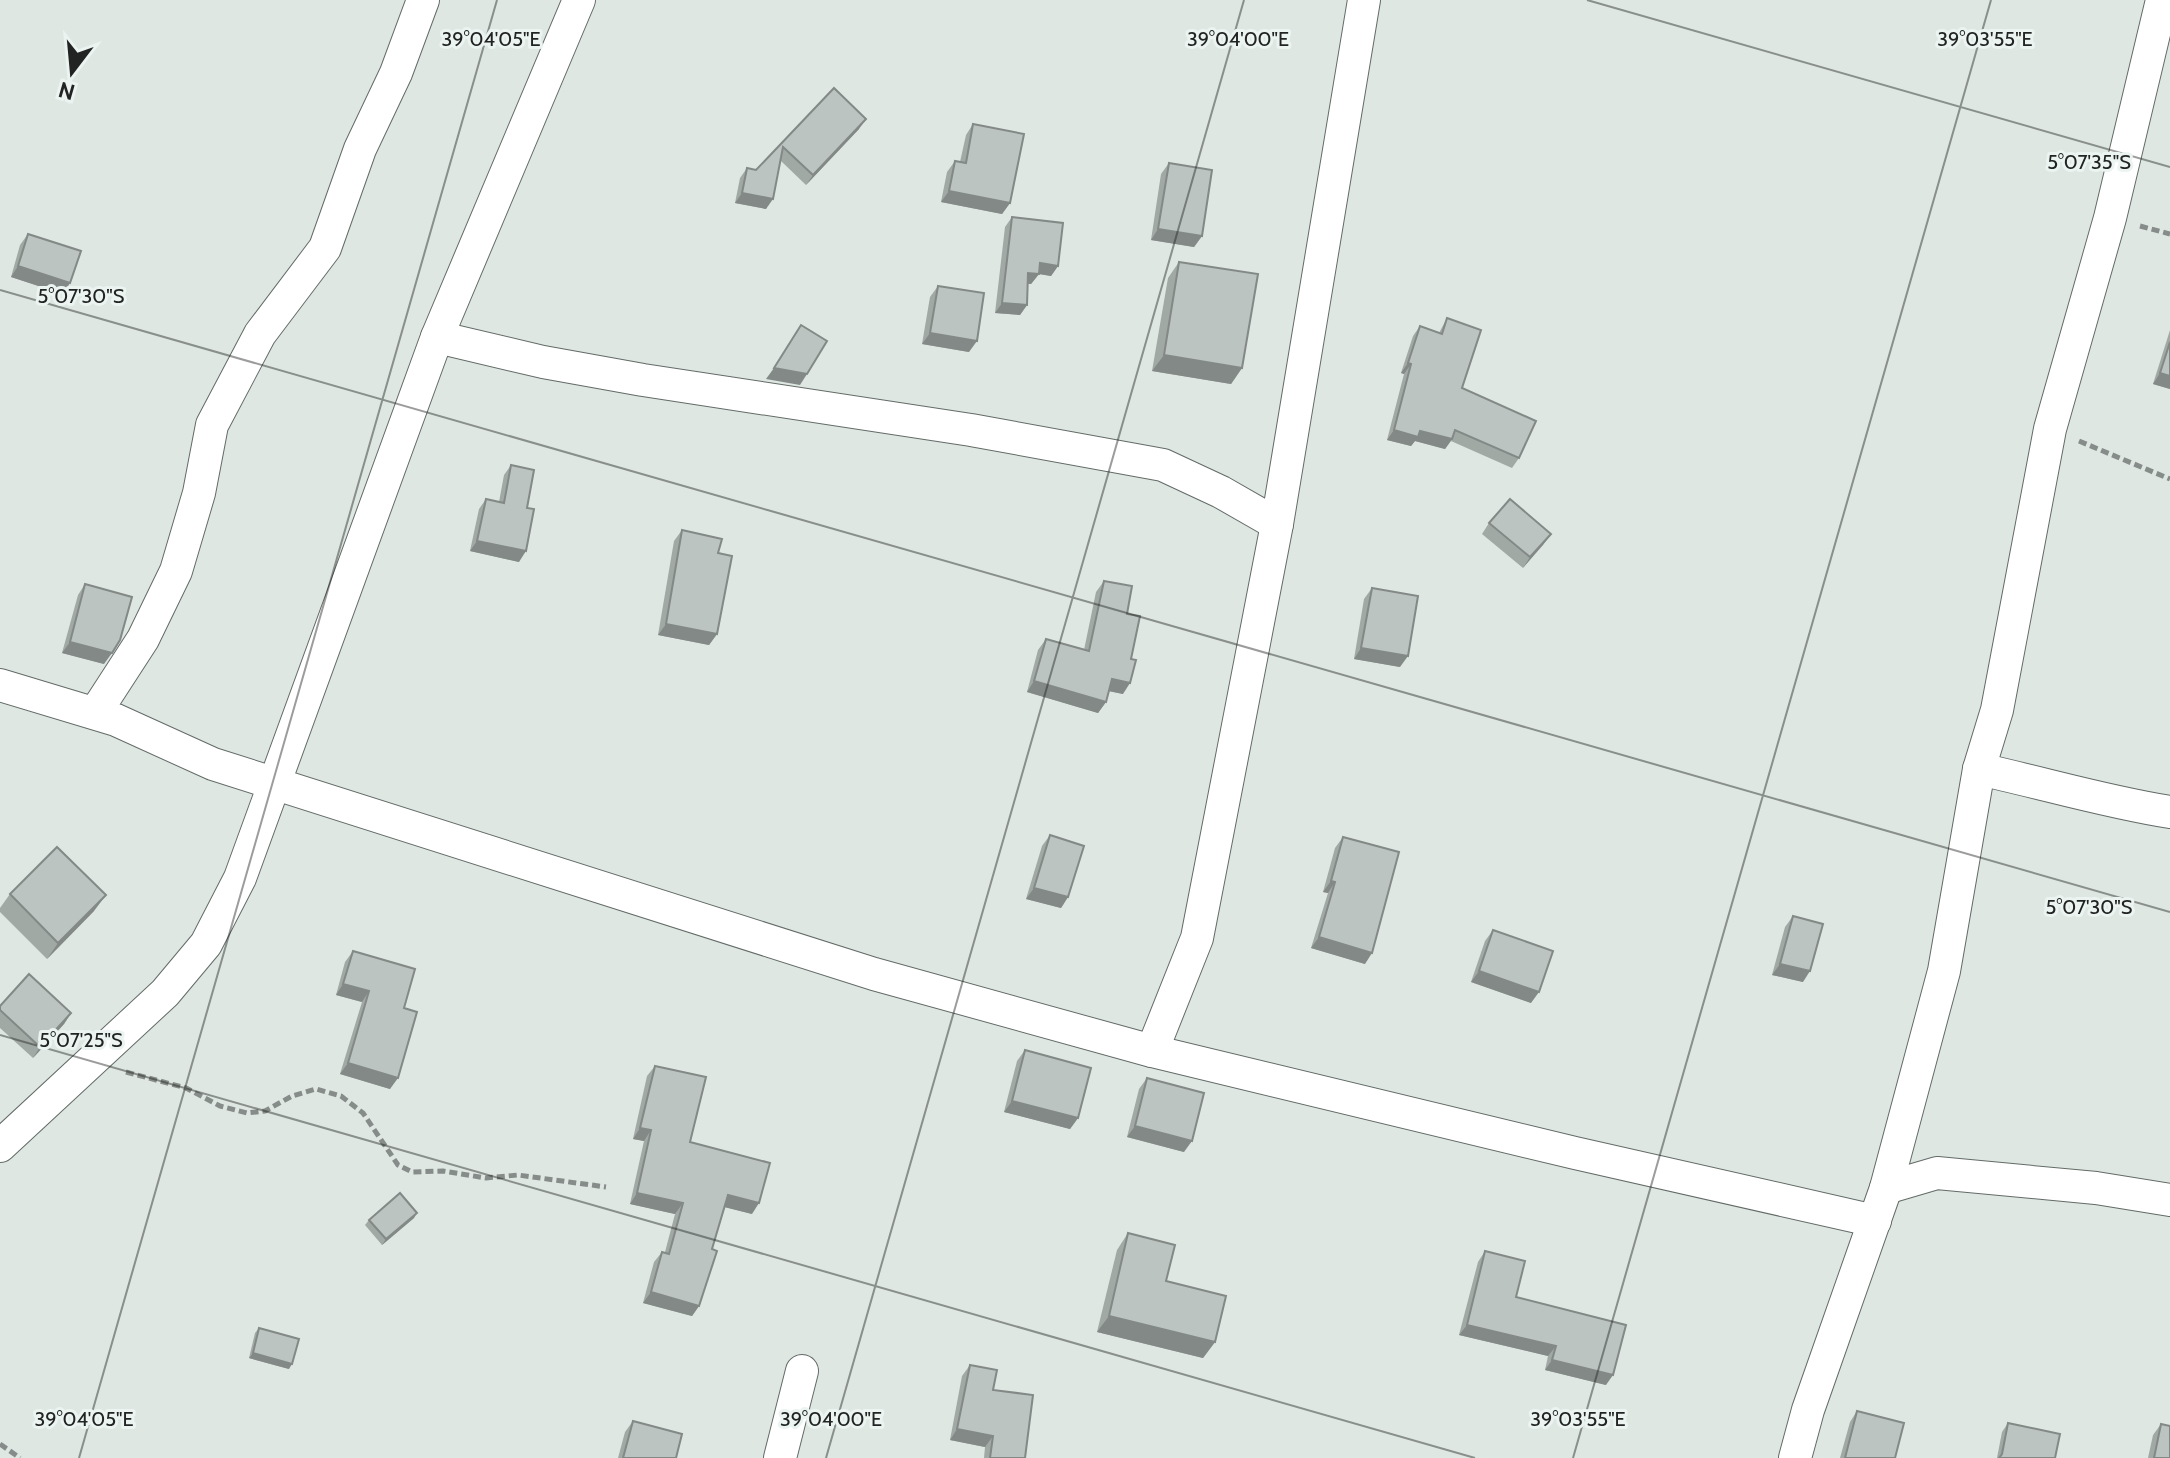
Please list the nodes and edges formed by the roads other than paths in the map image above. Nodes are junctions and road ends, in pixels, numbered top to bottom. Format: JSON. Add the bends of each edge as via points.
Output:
{"nodes":[{"id":1,"x":423,"y":0,"type":"edge"},
{"id":2,"x":579,"y":0,"type":"edge"},
{"id":3,"x":1364,"y":0,"type":"edge"},
{"id":4,"x":2162,"y":21,"type":"edge"},
{"id":5,"x":437,"y":337,"type":"junction"},
{"id":6,"x":1277,"y":524,"type":"junction"},
{"id":7,"x":0,"y":685,"type":"edge"},
{"id":8,"x":95,"y":713,"type":"junction"},
{"id":9,"x":1979,"y":769,"type":"junction"},
{"id":10,"x":275,"y":785,"type":"junction"},
{"id":11,"x":2170,"y":812,"type":"edge"},
{"id":12,"x":1152,"y":1051,"type":"junction"},
{"id":13,"x":0,"y":1146,"type":"edge"},
{"id":14,"x":1886,"y":1188,"type":"junction"},
{"id":15,"x":2170,"y":1200,"type":"edge"},
{"id":16,"x":1875,"y":1221,"type":"junction"},
{"id":17,"x":802,"y":1371,"type":"dead end"},
{"id":18,"x":780,"y":1458,"type":"edge"},
{"id":19,"x":1795,"y":1458,"type":"edge"}],
"edges":[{"from":1,"to":8,"type":"street","via":[[325,248],[260,334],[212,425],[176,571],[143,639]]},
{"from":2,"to":5,"type":"street"},
{"from":3,"to":6,"type":"street"},
{"from":4,"to":9,"type":"street","via":[[2050,429],[1997,710]]},
{"from":5,"to":6,"type":"street","via":[[643,380],[1163,465]]},
{"from":5,"to":10,"type":"street"},
{"from":6,"to":12,"type":"street","via":[[1197,938]]},
{"from":7,"to":8,"type":"street"},
{"from":8,"to":10,"type":"street"},
{"from":9,"to":11,"type":"street"},
{"from":9,"to":14,"type":"street","via":[[1944,971]]},
{"from":10,"to":12,"type":"street","via":[[874,974]]},
{"from":10,"to":13,"type":"street","via":[[240,878],[206,944],[165,993]]},
{"from":12,"to":16,"type":"street"},
{"from":14,"to":15,"type":"street","via":[[1937,1173]]},
{"from":14,"to":16,"type":"street"},
{"from":16,"to":19,"type":"street"},
{"from":17,"to":18,"type":"street"}]}
